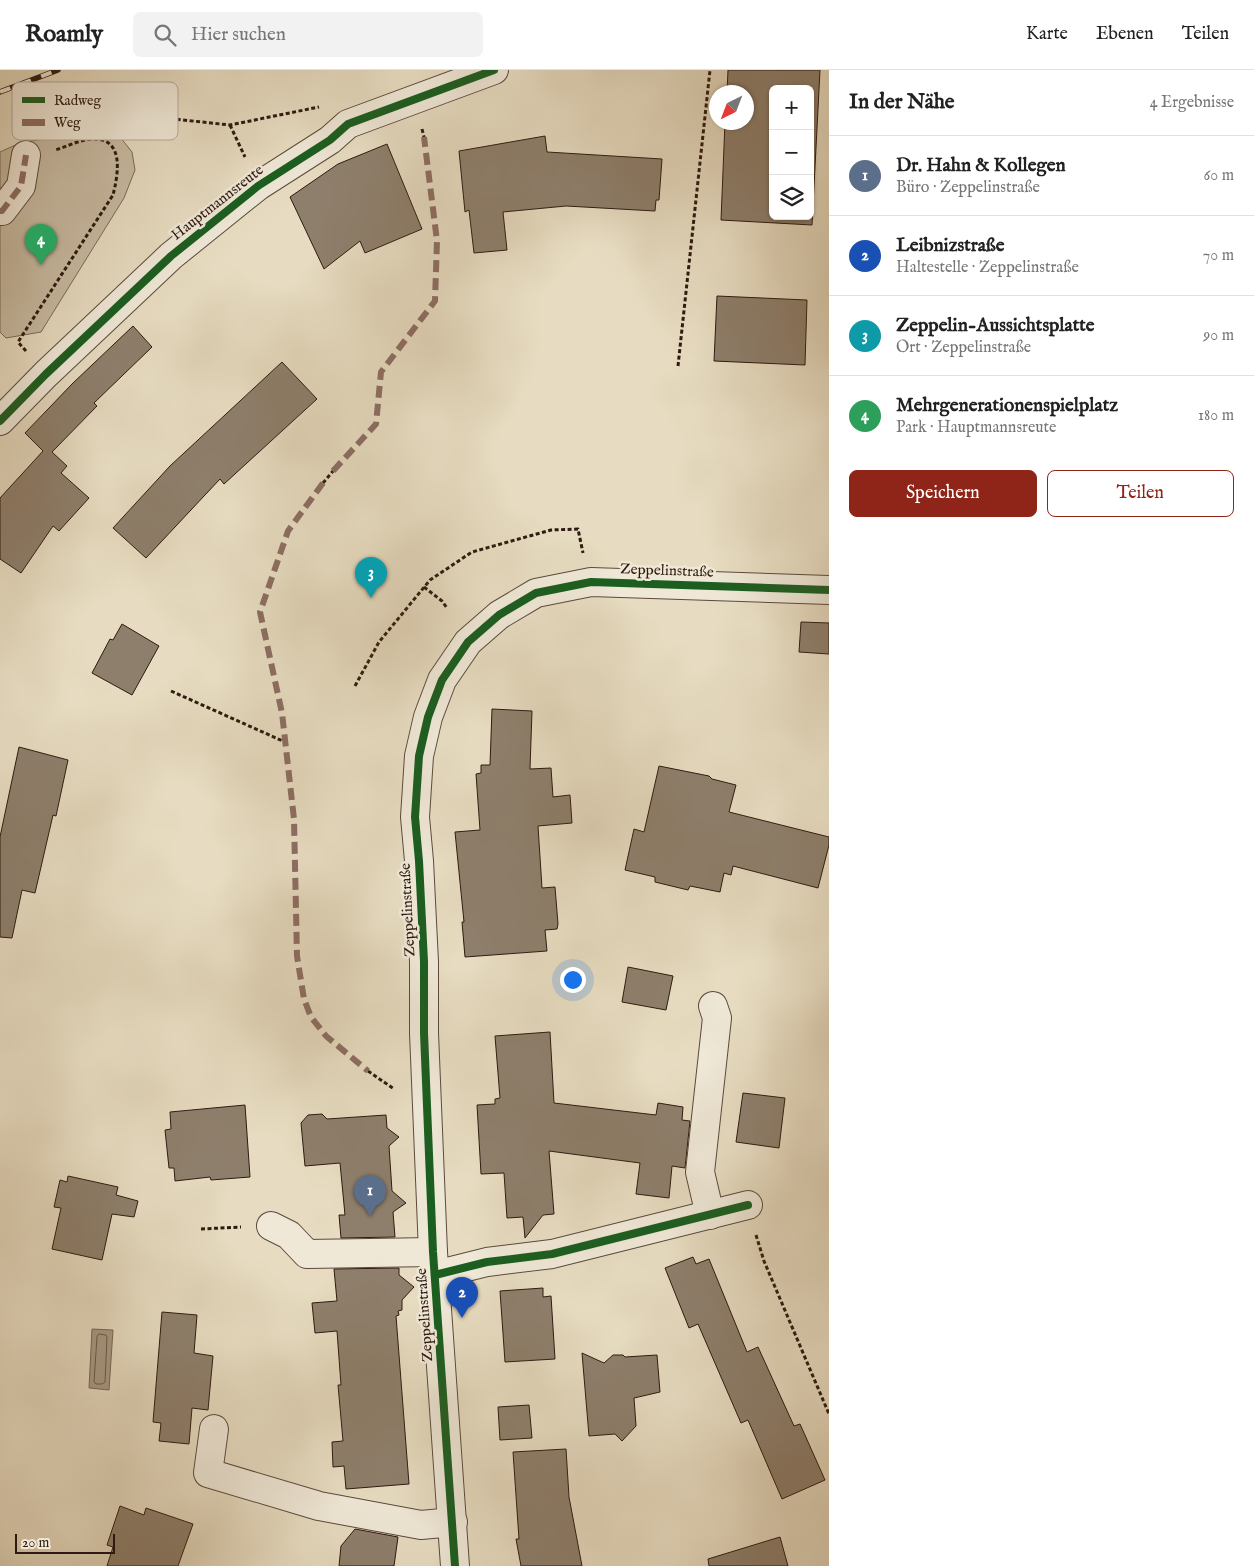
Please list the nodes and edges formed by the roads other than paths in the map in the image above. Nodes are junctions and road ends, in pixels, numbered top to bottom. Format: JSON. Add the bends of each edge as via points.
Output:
{"nodes":[{"id":1,"x":494,"y":70,"type":"edge"},
{"id":2,"x":26,"y":156,"type":"road end"},
{"id":3,"x":0,"y":211,"type":"edge"},
{"id":4,"x":0,"y":421,"type":"edge"},
{"id":5,"x":829,"y":590,"type":"edge"},
{"id":6,"x":713,"y":1006,"type":"dead end"},
{"id":7,"x":748,"y":1205,"type":"road end"},
{"id":8,"x":710,"y":1215,"type":"junction"},
{"id":9,"x":271,"y":1226,"type":"road end"},
{"id":10,"x":434,"y":1264,"type":"junction"},
{"id":11,"x":214,"y":1430,"type":"dead end"},
{"id":12,"x":453,"y":1522,"type":"junction"},
{"id":13,"x":455,"y":1566,"type":"edge"}],
"edges":[{"from":1,"to":4,"type":"street","name":"Hauptmannsreute","via":[[348,124],[330,140],[258,186],[171,256]]},
{"from":2,"to":3,"type":"street","via":[[21,186]]},
{"from":5,"to":10,"type":"street","name":"Zeppelinstraße","via":[[592,582],[536,593],[499,615],[468,642],[442,680],[428,717],[420,756],[414,817],[424,962]]},
{"from":6,"to":8,"type":"street","via":[[717,1018],[700,1172]]},
{"from":7,"to":8,"type":"street"},
{"from":8,"to":10,"type":"street","via":[[552,1254]]},
{"from":9,"to":10,"type":"street","via":[[289,1236],[306,1254]]},
{"from":10,"to":12,"type":"street","name":"Zeppelinstraße"},
{"from":11,"to":12,"type":"street","via":[[208,1472],[319,1506],[421,1525]]},
{"from":12,"to":13,"type":"street","name":"Zeppelinstraße"}]}
